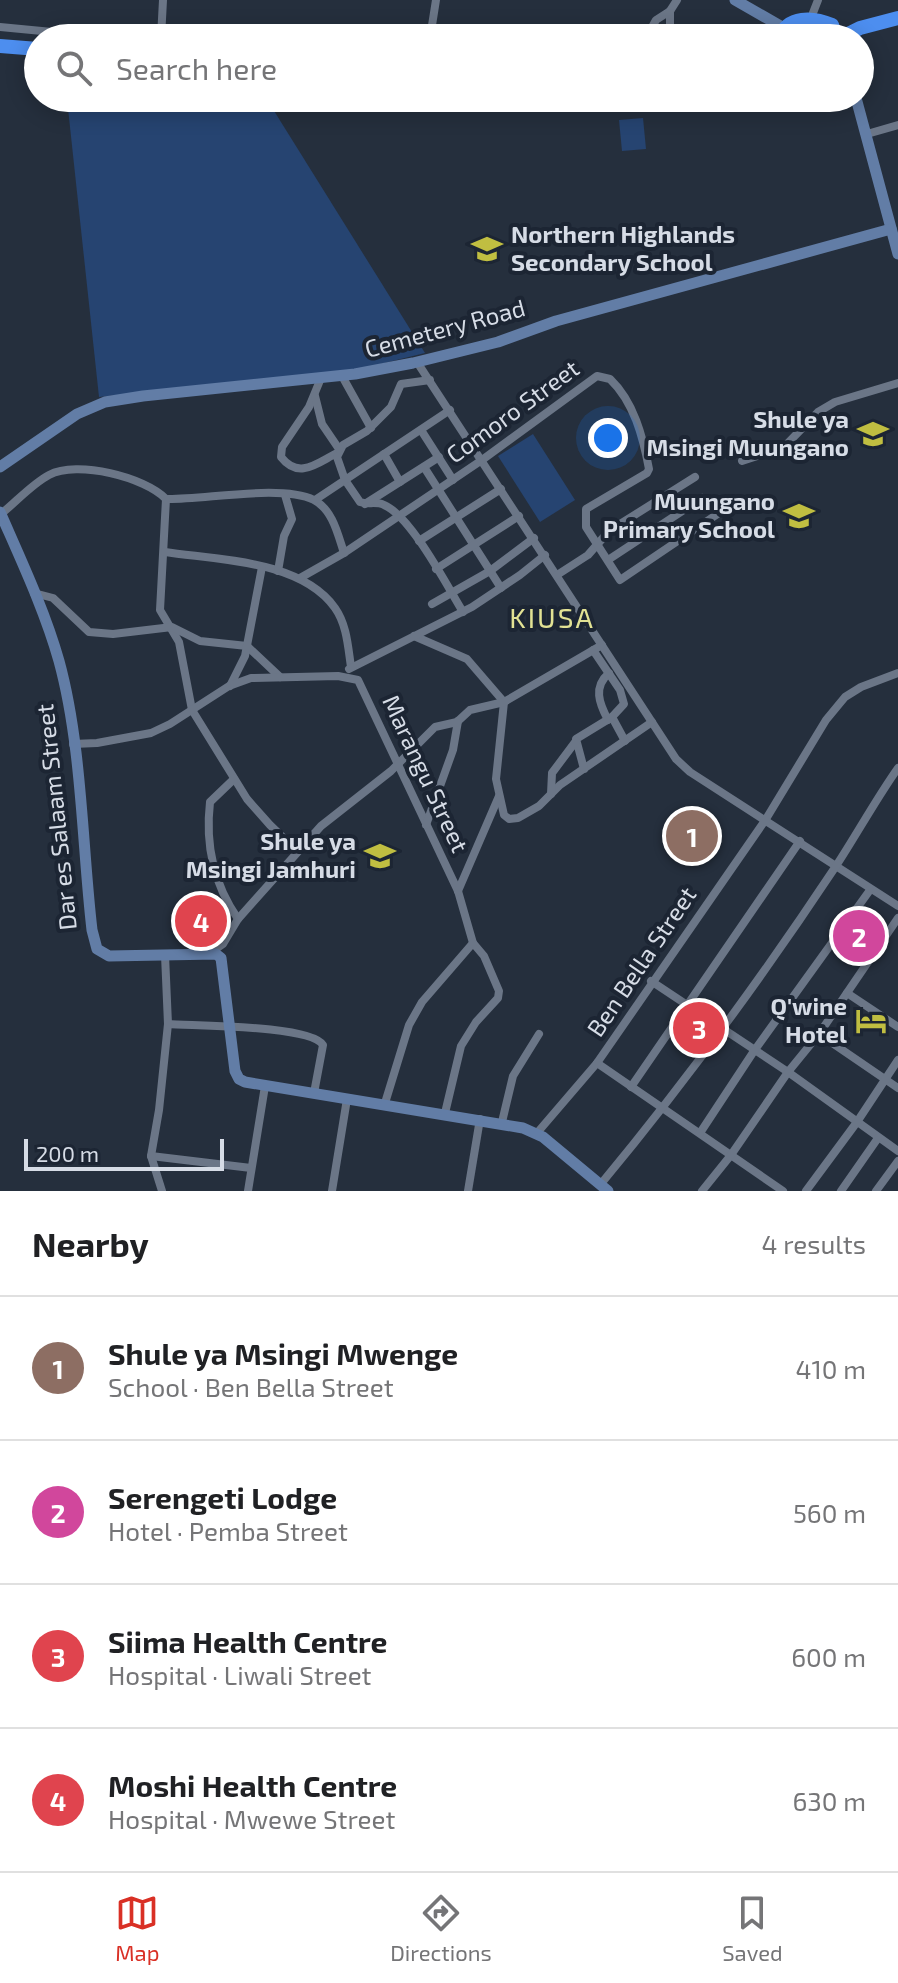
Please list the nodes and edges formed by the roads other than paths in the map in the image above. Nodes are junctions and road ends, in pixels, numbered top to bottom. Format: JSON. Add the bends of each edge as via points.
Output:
{"nodes":[{"id":1,"x":163,"y":0,"type":"edge"},
{"id":2,"x":436,"y":0,"type":"edge"},
{"id":3,"x":677,"y":0,"type":"edge"},
{"id":4,"x":735,"y":0,"type":"edge"},
{"id":5,"x":818,"y":0,"type":"edge"},
{"id":6,"x":670,"y":11,"type":"junction"},
{"id":7,"x":811,"y":18,"type":"junction"},
{"id":8,"x":898,"y":18,"type":"edge"},
{"id":9,"x":162,"y":24,"type":"edge"},
{"id":10,"x":432,"y":24,"type":"edge"},
{"id":11,"x":654,"y":24,"type":"edge"},
{"id":12,"x":670,"y":24,"type":"edge"},
{"id":13,"x":768,"y":24,"type":"edge"},
{"id":14,"x":791,"y":24,"type":"edge"},
{"id":15,"x":820,"y":24,"type":"edge"},
{"id":16,"x":874,"y":24,"type":"edge"},
{"id":17,"x":0,"y":27,"type":"edge"},
{"id":18,"x":24,"y":29,"type":"edge"},
{"id":19,"x":0,"y":46,"type":"edge"},
{"id":20,"x":24,"y":48,"type":"edge"},
{"id":21,"x":860,"y":112,"type":"edge"},
{"id":22,"x":898,"y":125,"type":"edge"},
{"id":23,"x":867,"y":134,"type":"junction"},
{"id":24,"x":895,"y":228,"type":"edge"},
{"id":25,"x":898,"y":254,"type":"edge"},
{"id":26,"x":417,"y":362,"type":"junction"},
{"id":27,"x":342,"y":376,"type":"junction"},
{"id":28,"x":321,"y":378,"type":"junction"},
{"id":29,"x":430,"y":380,"type":"junction"},
{"id":30,"x":898,"y":383,"type":"edge"},
{"id":31,"x":315,"y":394,"type":"junction"},
{"id":32,"x":450,"y":410,"type":"junction"},
{"id":33,"x":371,"y":428,"type":"junction"},
{"id":34,"x":421,"y":430,"type":"junction"},
{"id":35,"x":338,"y":451,"type":"junction"},
{"id":36,"x":384,"y":454,"type":"junction"},
{"id":37,"x":439,"y":457,"type":"junction"},
{"id":38,"x":482,"y":460,"type":"junction"},
{"id":39,"x":742,"y":461,"type":"dead end"},
{"id":40,"x":0,"y":464,"type":"edge"},
{"id":41,"x":424,"y":467,"type":"junction"},
{"id":42,"x":695,"y":477,"type":"dead end"},
{"id":43,"x":345,"y":480,"type":"junction"},
{"id":44,"x":453,"y":480,"type":"junction"},
{"id":45,"x":400,"y":482,"type":"junction"},
{"id":46,"x":439,"y":489,"type":"junction"},
{"id":47,"x":501,"y":489,"type":"junction"},
{"id":48,"x":285,"y":495,"type":"junction"},
{"id":49,"x":702,"y":498,"type":"dead end"},
{"id":50,"x":166,"y":499,"type":"junction"},
{"id":51,"x":315,"y":500,"type":"junction"},
{"id":52,"x":364,"y":504,"type":"junction"},
{"id":53,"x":725,"y":509,"type":"dead end"},
{"id":54,"x":400,"y":515,"type":"junction"},
{"id":55,"x":1,"y":516,"type":"edge"},
{"id":56,"x":519,"y":516,"type":"junction"},
{"id":57,"x":456,"y":519,"type":"junction"},
{"id":58,"x":534,"y":538,"type":"junction"},
{"id":59,"x":419,"y":541,"type":"junction"},
{"id":60,"x":598,"y":543,"type":"junction"},
{"id":61,"x":473,"y":546,"type":"junction"},
{"id":62,"x":165,"y":552,"type":"junction"},
{"id":63,"x":344,"y":553,"type":"junction"},
{"id":64,"x":545,"y":555,"type":"junction"},
{"id":65,"x":608,"y":560,"type":"junction"},
{"id":66,"x":262,"y":567,"type":"junction"},
{"id":67,"x":436,"y":569,"type":"junction"},
{"id":68,"x":278,"y":571,"type":"junction"},
{"id":69,"x":490,"y":571,"type":"junction"},
{"id":70,"x":557,"y":575,"type":"junction"},
{"id":71,"x":300,"y":578,"type":"junction"},
{"id":72,"x":501,"y":588,"type":"junction"},
{"id":73,"x":33,"y":593,"type":"junction"},
{"id":74,"x":452,"y":593,"type":"junction"},
{"id":75,"x":432,"y":604,"type":"dead end"},
{"id":76,"x":463,"y":612,"type":"junction"},
{"id":77,"x":172,"y":627,"type":"junction"},
{"id":78,"x":414,"y":636,"type":"junction"},
{"id":79,"x":602,"y":645,"type":"junction"},
{"id":80,"x":247,"y":646,"type":"junction"},
{"id":81,"x":593,"y":650,"type":"junction"},
{"id":82,"x":351,"y":667,"type":"junction"},
{"id":83,"x":609,"y":673,"type":"junction"},
{"id":84,"x":898,"y":673,"type":"edge"},
{"id":85,"x":338,"y":676,"type":"junction"},
{"id":86,"x":280,"y":677,"type":"junction"},
{"id":87,"x":229,"y":686,"type":"junction"},
{"id":88,"x":504,"y":702,"type":"junction"},
{"id":89,"x":192,"y":710,"type":"junction"},
{"id":90,"x":610,"y":718,"type":"junction"},
{"id":91,"x":458,"y":721,"type":"junction"},
{"id":92,"x":652,"y":722,"type":"junction"},
{"id":93,"x":576,"y":741,"type":"junction"},
{"id":94,"x":625,"y":741,"type":"junction"},
{"id":95,"x":73,"y":744,"type":"junction"},
{"id":96,"x":397,"y":766,"type":"junction"},
{"id":97,"x":898,"y":768,"type":"edge"},
{"id":98,"x":584,"y":769,"type":"junction"},
{"id":99,"x":383,"y":778,"type":"junction"},
{"id":100,"x":234,"y":779,"type":"junction"},
{"id":101,"x":404,"y":782,"type":"junction"},
{"id":102,"x":551,"y":794,"type":"junction"},
{"id":103,"x":499,"y":796,"type":"junction"},
{"id":104,"x":766,"y":819,"type":"junction"},
{"id":105,"x":426,"y":825,"type":"junction"},
{"id":106,"x":800,"y":841,"type":"junction"},
{"id":107,"x":297,"y":851,"type":"junction"},
{"id":108,"x":836,"y":865,"type":"junction"},
{"id":109,"x":870,"y":890,"type":"junction"},
{"id":110,"x":458,"y":891,"type":"junction"},
{"id":111,"x":898,"y":906,"type":"edge"},
{"id":112,"x":898,"y":918,"type":"edge"},
{"id":113,"x":238,"y":919,"type":"junction"},
{"id":114,"x":473,"y":943,"type":"junction"},
{"id":115,"x":210,"y":953,"type":"junction"},
{"id":116,"x":165,"y":955,"type":"junction"},
{"id":117,"x":651,"y":981,"type":"junction"},
{"id":118,"x":847,"y":993,"type":"junction"},
{"id":119,"x":687,"y":1005,"type":"junction"},
{"id":120,"x":168,"y":1024,"type":"junction"},
{"id":121,"x":229,"y":1027,"type":"junction"},
{"id":122,"x":898,"y":1027,"type":"edge"},
{"id":123,"x":722,"y":1028,"type":"junction"},
{"id":124,"x":539,"y":1034,"type":"dead end"},
{"id":125,"x":819,"y":1034,"type":"junction"},
{"id":126,"x":754,"y":1051,"type":"junction"},
{"id":127,"x":898,"y":1060,"type":"edge"},
{"id":128,"x":597,"y":1063,"type":"junction"},
{"id":129,"x":788,"y":1072,"type":"junction"},
{"id":130,"x":886,"y":1078,"type":"junction"},
{"id":131,"x":265,"y":1086,"type":"junction"},
{"id":132,"x":631,"y":1087,"type":"junction"},
{"id":133,"x":898,"y":1088,"type":"edge"},
{"id":134,"x":314,"y":1093,"type":"junction"},
{"id":135,"x":347,"y":1099,"type":"junction"},
{"id":136,"x":385,"y":1103,"type":"junction"},
{"id":137,"x":663,"y":1109,"type":"junction"},
{"id":138,"x":445,"y":1113,"type":"junction"},
{"id":139,"x":480,"y":1119,"type":"junction"},
{"id":140,"x":502,"y":1122,"type":"junction"},
{"id":141,"x":857,"y":1122,"type":"junction"},
{"id":142,"x":700,"y":1133,"type":"junction"},
{"id":143,"x":540,"y":1135,"type":"junction"},
{"id":144,"x":878,"y":1138,"type":"junction"},
{"id":145,"x":898,"y":1151,"type":"edge"},
{"id":146,"x":731,"y":1155,"type":"junction"},
{"id":147,"x":151,"y":1156,"type":"junction"},
{"id":148,"x":898,"y":1161,"type":"edge"},
{"id":149,"x":251,"y":1168,"type":"junction"},
{"id":150,"x":604,"y":1188,"type":"edge"},
{"id":151,"x":162,"y":1191,"type":"edge"},
{"id":152,"x":248,"y":1191,"type":"edge"},
{"id":153,"x":332,"y":1191,"type":"edge"},
{"id":154,"x":468,"y":1191,"type":"edge"},
{"id":155,"x":702,"y":1191,"type":"edge"},
{"id":156,"x":783,"y":1191,"type":"edge"},
{"id":157,"x":806,"y":1191,"type":"edge"},
{"id":158,"x":841,"y":1191,"type":"edge"},
{"id":159,"x":876,"y":1191,"type":"edge"}],
"edges":[{"from":1,"to":9,"type":"street"},
{"from":2,"to":10,"type":"street"},
{"from":3,"to":6,"type":"street"},
{"from":4,"to":13,"type":"street"},
{"from":5,"to":7,"type":"street"},
{"from":6,"to":11,"type":"street"},
{"from":6,"to":12,"type":"street"},
{"from":7,"to":14,"type":"highway"},
{"from":7,"to":15,"type":"highway"},
{"from":8,"to":16,"type":"highway"},
{"from":17,"to":18,"type":"street"},
{"from":19,"to":20,"type":"highway"},
{"from":21,"to":23,"type":"street"},
{"from":22,"to":23,"type":"street"},
{"from":23,"to":24,"type":"street"},
{"from":24,"to":25,"type":"street"},
{"from":24,"to":26,"type":"street","name":"Cemetery Road"},
{"from":26,"to":27,"type":"street","name":"Cemetery Road"},
{"from":26,"to":29,"type":"street"},
{"from":27,"to":28,"type":"street","name":"Cemetery Road"},
{"from":27,"to":33,"type":"street"},
{"from":28,"to":31,"type":"street"},
{"from":28,"to":40,"type":"street","name":"Cemetery Road","via":[[105,402]]},
{"from":29,"to":32,"type":"street"},
{"from":29,"to":33,"type":"street","via":[[401,384],[391,407]]},
{"from":30,"to":39,"type":"street","via":[[835,402],[784,447]]},
{"from":31,"to":35,"type":"street","via":[[322,424]]},
{"from":31,"to":35,"type":"street","via":[[281,457],[303,470]]},
{"from":32,"to":34,"type":"street"},
{"from":32,"to":38,"type":"street"},
{"from":33,"to":35,"type":"street"},
{"from":34,"to":36,"type":"street"},
{"from":34,"to":37,"type":"street"},
{"from":35,"to":43,"type":"street"},
{"from":36,"to":43,"type":"street"},
{"from":36,"to":45,"type":"street"},
{"from":37,"to":41,"type":"street"},
{"from":37,"to":44,"type":"street"},
{"from":38,"to":44,"type":"street","name":"Comoro Street"},
{"from":38,"to":47,"type":"street"},
{"from":38,"to":60,"type":"street","name":"Comoro Street","via":[[590,380],[610,379],[636,417],[649,469],[586,509],[586,527]]},
{"from":41,"to":45,"type":"street"},
{"from":41,"to":46,"type":"street"},
{"from":42,"to":60,"type":"street"},
{"from":43,"to":51,"type":"street"},
{"from":43,"to":52,"type":"street"},
{"from":44,"to":46,"type":"street","name":"Comoro Street"},
{"from":45,"to":52,"type":"street"},
{"from":46,"to":54,"type":"street","name":"Comoro Street"},
{"from":46,"to":57,"type":"street"},
{"from":47,"to":56,"type":"street"},
{"from":47,"to":57,"type":"street"},
{"from":48,"to":50,"type":"street"},
{"from":48,"to":51,"type":"street"},
{"from":48,"to":68,"type":"street","via":[[292,519]]},
{"from":49,"to":65,"type":"street"},
{"from":50,"to":55,"type":"street","via":[[153,488],[117,475],[61,472],[46,476]]},
{"from":50,"to":62,"type":"street"},
{"from":51,"to":63,"type":"street","via":[[330,517]]},
{"from":52,"to":54,"type":"street","via":[[380,503]]},
{"from":53,"to":65,"type":"street","via":[[620,580]]},
{"from":54,"to":59,"type":"street"},
{"from":54,"to":63,"type":"street","name":"Comoro Street"},
{"from":55,"to":73,"type":"street","name":"Dar es Salaam Street"},
{"from":56,"to":58,"type":"street"},
{"from":56,"to":61,"type":"street"},
{"from":57,"to":59,"type":"street"},
{"from":57,"to":61,"type":"street"},
{"from":58,"to":64,"type":"street"},
{"from":58,"to":69,"type":"street"},
{"from":59,"to":67,"type":"street"},
{"from":60,"to":65,"type":"street"},
{"from":60,"to":70,"type":"street"},
{"from":61,"to":67,"type":"street"},
{"from":61,"to":69,"type":"street"},
{"from":62,"to":66,"type":"street"},
{"from":62,"to":77,"type":"street","via":[[160,610]]},
{"from":63,"to":71,"type":"street","name":"Comoro Street"},
{"from":64,"to":70,"type":"street"},
{"from":64,"to":72,"type":"street"},
{"from":66,"to":68,"type":"street"},
{"from":66,"to":80,"type":"street"},
{"from":67,"to":74,"type":"street"},
{"from":68,"to":71,"type":"street"},
{"from":69,"to":72,"type":"street"},
{"from":69,"to":74,"type":"street"},
{"from":70,"to":79,"type":"street"},
{"from":71,"to":82,"type":"street","via":[[335,609]]},
{"from":72,"to":76,"type":"street"},
{"from":73,"to":77,"type":"street","via":[[53,598],[94,634]]},
{"from":73,"to":95,"type":"street","name":"Dar es Salaam Street","via":[[58,659]]},
{"from":74,"to":75,"type":"street"},
{"from":74,"to":76,"type":"street"},
{"from":76,"to":78,"type":"street"},
{"from":77,"to":80,"type":"street","via":[[200,641]]},
{"from":77,"to":89,"type":"street"},
{"from":78,"to":82,"type":"street"},
{"from":78,"to":88,"type":"street","via":[[467,659]]},
{"from":79,"to":81,"type":"street"},
{"from":79,"to":92,"type":"street"},
{"from":80,"to":86,"type":"street"},
{"from":80,"to":87,"type":"street"},
{"from":81,"to":83,"type":"street"},
{"from":81,"to":88,"type":"street"},
{"from":82,"to":85,"type":"street"},
{"from":83,"to":90,"type":"street","via":[[598,696]]},
{"from":83,"to":90,"type":"street","via":[[624,699]]},
{"from":84,"to":104,"type":"street","name":"Ben Bella Street","via":[[845,697]]},
{"from":85,"to":86,"type":"street"},
{"from":85,"to":96,"type":"street","name":"Marangu Street","via":[[361,683]]},
{"from":86,"to":87,"type":"street","via":[[251,678]]},
{"from":87,"to":89,"type":"street"},
{"from":88,"to":91,"type":"street","via":[[470,710]]},
{"from":88,"to":103,"type":"street","via":[[495,765]]},
{"from":89,"to":95,"type":"street","via":[[151,733]]},
{"from":89,"to":100,"type":"street"},
{"from":90,"to":93,"type":"street"},
{"from":90,"to":94,"type":"street"},
{"from":91,"to":96,"type":"street","via":[[435,727]]},
{"from":91,"to":105,"type":"street"},
{"from":92,"to":94,"type":"street"},
{"from":92,"to":104,"type":"street","via":[[690,772]]},
{"from":93,"to":98,"type":"street"},
{"from":93,"to":102,"type":"street","via":[[552,773]]},
{"from":94,"to":98,"type":"street"},
{"from":95,"to":116,"type":"street","name":"Dar es Salaam Street","via":[[93,941],[101,954],[109,956]]},
{"from":96,"to":99,"type":"street"},
{"from":96,"to":101,"type":"street","name":"Marangu Street"},
{"from":97,"to":108,"type":"street"},
{"from":98,"to":102,"type":"street"},
{"from":99,"to":101,"type":"street"},
{"from":99,"to":107,"type":"street"},
{"from":100,"to":107,"type":"street","via":[[257,812]]},
{"from":100,"to":113,"type":"street","via":[[210,802],[209,833],[213,871]]},
{"from":101,"to":105,"type":"street","name":"Marangu Street"},
{"from":102,"to":103,"type":"street","via":[[514,820],[505,817]]},
{"from":103,"to":110,"type":"street"},
{"from":104,"to":106,"type":"street"},
{"from":104,"to":117,"type":"street","name":"Ben Bella Street"},
{"from":105,"to":110,"type":"street","name":"Marangu Street"},
{"from":106,"to":108,"type":"street"},
{"from":106,"to":119,"type":"street"},
{"from":107,"to":113,"type":"street"},
{"from":108,"to":109,"type":"street"},
{"from":108,"to":123,"type":"street"},
{"from":109,"to":111,"type":"street"},
{"from":109,"to":126,"type":"street"},
{"from":110,"to":114,"type":"street","name":"Marangu Street"},
{"from":112,"to":118,"type":"street"},
{"from":113,"to":115,"type":"street","via":[[223,944]]},
{"from":114,"to":136,"type":"street","via":[[415,1014]]},
{"from":114,"to":138,"type":"street","name":"Marangu Street","via":[[499,994],[461,1046]]},
{"from":115,"to":116,"type":"street","name":"Dar es Salaam Street"},
{"from":115,"to":121,"type":"street","via":[[221,958]]},
{"from":116,"to":120,"type":"street"},
{"from":117,"to":119,"type":"street"},
{"from":117,"to":128,"type":"street","name":"Ben Bella Street"},
{"from":118,"to":122,"type":"street"},
{"from":118,"to":125,"type":"street"},
{"from":119,"to":123,"type":"street"},
{"from":119,"to":132,"type":"street"},
{"from":120,"to":121,"type":"street"},
{"from":120,"to":147,"type":"street"},
{"from":121,"to":131,"type":"street","via":[[237,1076]]},
{"from":121,"to":134,"type":"street","via":[[284,1030],[320,1040]]},
{"from":123,"to":126,"type":"street"},
{"from":123,"to":137,"type":"street"},
{"from":124,"to":140,"type":"street","via":[[513,1076]]},
{"from":125,"to":129,"type":"street"},
{"from":125,"to":130,"type":"street"},
{"from":126,"to":129,"type":"street"},
{"from":126,"to":142,"type":"street"},
{"from":127,"to":130,"type":"street"},
{"from":128,"to":132,"type":"street"},
{"from":128,"to":143,"type":"street","name":"Ben Bella Street"},
{"from":129,"to":141,"type":"street"},
{"from":129,"to":146,"type":"street"},
{"from":130,"to":133,"type":"street"},
{"from":130,"to":141,"type":"street"},
{"from":131,"to":134,"type":"street"},
{"from":131,"to":149,"type":"street"},
{"from":132,"to":137,"type":"street"},
{"from":134,"to":135,"type":"street"},
{"from":135,"to":136,"type":"street"},
{"from":135,"to":153,"type":"street"},
{"from":136,"to":138,"type":"street"},
{"from":137,"to":142,"type":"street"},
{"from":137,"to":150,"type":"street"},
{"from":138,"to":139,"type":"street"},
{"from":139,"to":140,"type":"street"},
{"from":139,"to":154,"type":"street"},
{"from":140,"to":143,"type":"street"},
{"from":141,"to":144,"type":"street"},
{"from":141,"to":157,"type":"street"},
{"from":142,"to":146,"type":"street"},
{"from":143,"to":150,"type":"street"},
{"from":144,"to":145,"type":"street"},
{"from":144,"to":158,"type":"street"},
{"from":146,"to":155,"type":"street"},
{"from":146,"to":156,"type":"street"},
{"from":147,"to":149,"type":"street"},
{"from":147,"to":151,"type":"street"},
{"from":148,"to":159,"type":"street"},
{"from":149,"to":152,"type":"street"}]}
